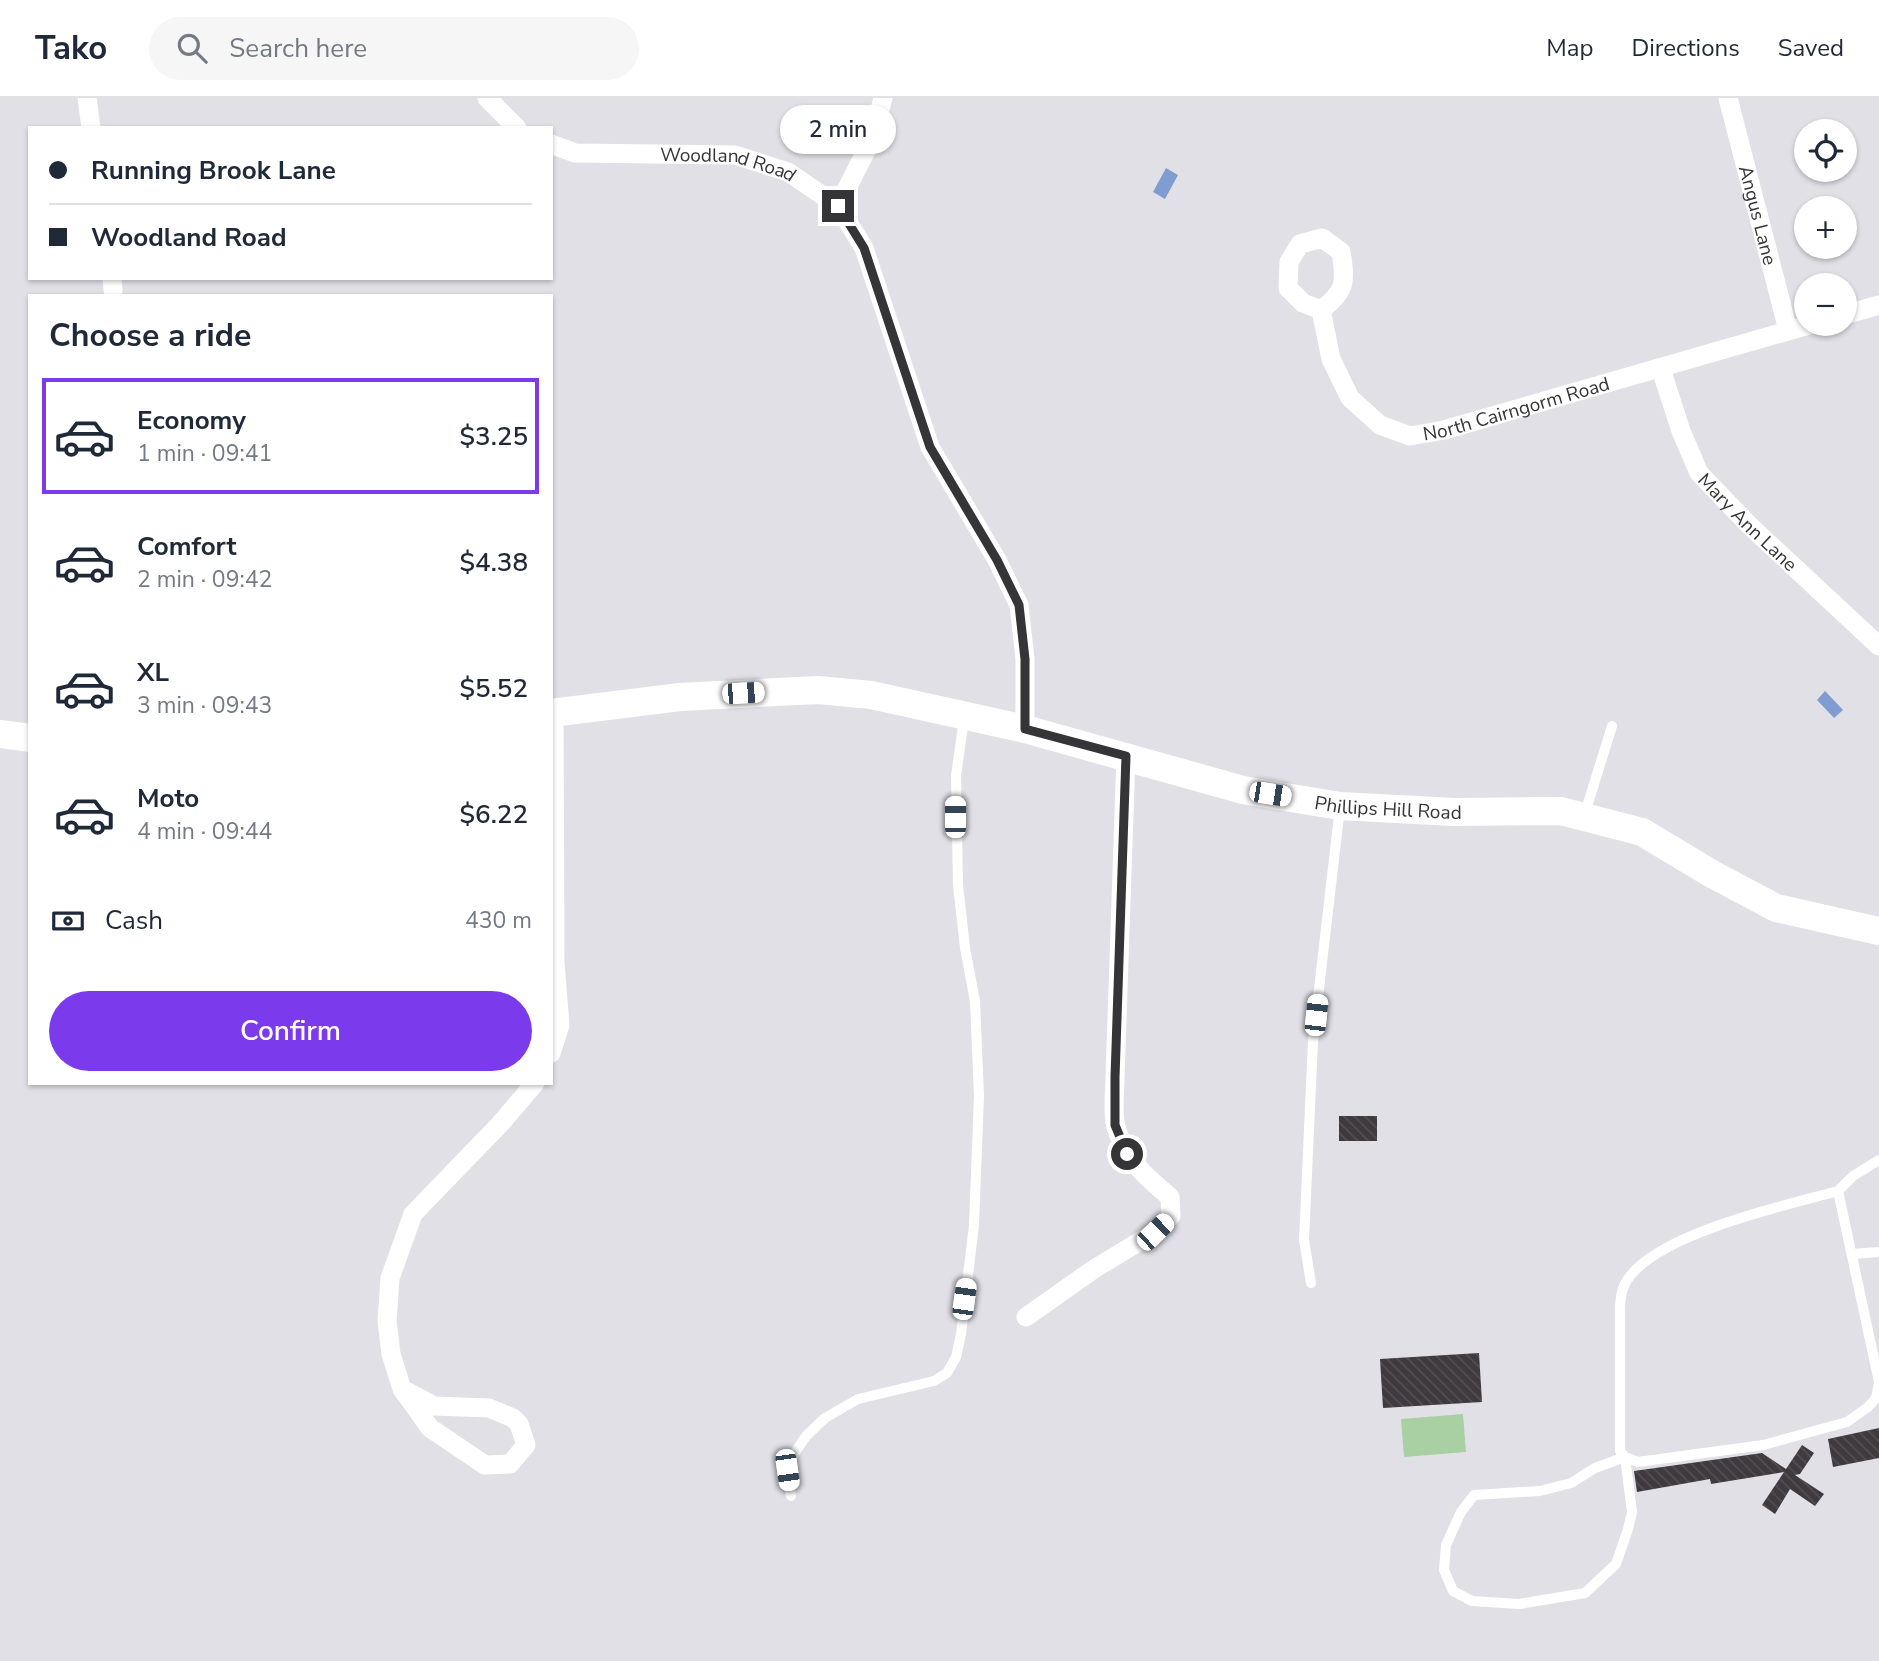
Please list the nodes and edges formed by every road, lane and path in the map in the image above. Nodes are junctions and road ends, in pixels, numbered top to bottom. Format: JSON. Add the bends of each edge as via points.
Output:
{"nodes":[{"id":1,"x":87,"y":98,"type":"edge"},
{"id":2,"x":487,"y":98,"type":"edge"},
{"id":3,"x":883,"y":98,"type":"edge"},
{"id":4,"x":1728,"y":98,"type":"edge"},
{"id":5,"x":91,"y":126,"type":"edge"},
{"id":6,"x":515,"y":126,"type":"edge"},
{"id":7,"x":553,"y":145,"type":"edge"},
{"id":8,"x":838,"y":206,"type":"junction"},
{"id":9,"x":1879,"y":305,"type":"edge"},
{"id":10,"x":1321,"y":310,"type":"dead end"},
{"id":11,"x":1857,"y":311,"type":"edge"},
{"id":12,"x":1794,"y":328,"type":"edge"},
{"id":13,"x":1787,"y":330,"type":"junction"},
{"id":14,"x":1661,"y":369,"type":"junction"},
{"id":15,"x":1879,"y":646,"type":"edge"},
{"id":16,"x":553,"y":713,"type":"edge"},
{"id":17,"x":964,"y":715,"type":"junction"},
{"id":18,"x":1612,"y":726,"type":"dead end"},
{"id":19,"x":1025,"y":729,"type":"junction"},
{"id":20,"x":0,"y":734,"type":"edge"},
{"id":21,"x":28,"y":738,"type":"edge"},
{"id":22,"x":1126,"y":756,"type":"junction"},
{"id":23,"x":1340,"y":806,"type":"junction"},
{"id":24,"x":1584,"y":817,"type":"junction"},
{"id":25,"x":1879,"y":931,"type":"edge"},
{"id":26,"x":553,"y":1047,"type":"edge"},
{"id":27,"x":533,"y":1085,"type":"edge"},
{"id":28,"x":1879,"y":1160,"type":"edge"},
{"id":29,"x":1838,"y":1191,"type":"junction"},
{"id":30,"x":1879,"y":1252,"type":"edge"},
{"id":31,"x":1852,"y":1254,"type":"junction"},
{"id":32,"x":1311,"y":1283,"type":"dead end"},
{"id":33,"x":1026,"y":1317,"type":"dead end"},
{"id":34,"x":1879,"y":1383,"type":"edge"},
{"id":35,"x":401,"y":1389,"type":"junction"},
{"id":36,"x":1625,"y":1457,"type":"junction"},
{"id":37,"x":791,"y":1496,"type":"dead end"}],
"edges":[{"from":1,"to":5,"type":"street"},
{"from":2,"to":6,"type":"street"},
{"from":3,"to":8,"type":"street","via":[[872,139]]},
{"from":4,"to":13,"type":"street","name":"Angus Lane"},
{"from":7,"to":8,"type":"street","name":"Woodland Road","via":[[575,153],[735,155],[788,172]]},
{"from":8,"to":19,"type":"street","name":"Woodland Road","via":[[864,248],[930,447],[1019,605]]},
{"from":9,"to":11,"type":"street"},
{"from":10,"to":14,"type":"street","name":"North Cairngorm Road","via":[[1331,359],[1350,398],[1380,425],[1410,436]]},
{"from":12,"to":13,"type":"street","name":"North Cairngorm Road"},
{"from":13,"to":14,"type":"street","name":"North Cairngorm Road"},
{"from":14,"to":15,"type":"street","name":"Mary Ann Lane","via":[[1699,473]]},
{"from":16,"to":17,"type":"street","name":"Phillips Hill Road","via":[[680,696],[818,690],[872,695]]},
{"from":16,"to":26,"type":"street","via":[[555,963],[560,1025]]},
{"from":17,"to":19,"type":"street","name":"Phillips Hill Road"},
{"from":17,"to":37,"type":"lane","via":[[956,776],[958,885],[975,1001],[979,1096],[974,1225],[956,1357],[947,1373],[934,1381],[858,1399],[825,1418],[806,1436],[787,1470]]},
{"from":18,"to":24,"type":"lane"},
{"from":19,"to":22,"type":"street","name":"Phillips Hill Road"},
{"from":20,"to":21,"type":"street"},
{"from":22,"to":23,"type":"street","name":"Phillips Hill Road","via":[[1243,790]]},
{"from":22,"to":33,"type":"street","via":[[1115,1125],[1127,1154],[1170,1197],[1171,1216],[1155,1232]]},
{"from":23,"to":24,"type":"street","name":"Phillips Hill Road","via":[[1561,811]]},
{"from":23,"to":32,"type":"lane","via":[[1313,1041],[1304,1240]]},
{"from":24,"to":25,"type":"street","name":"Phillips Hill Road","via":[[1642,832],[1776,908]]},
{"from":27,"to":35,"type":"street","via":[[413,1214],[390,1278],[387,1321]]},
{"from":28,"to":29,"type":"lane"},
{"from":29,"to":31,"type":"lane"},
{"from":29,"to":36,"type":"lane","via":[[1684,1238],[1629,1277],[1620,1306],[1619,1443]]},
{"from":30,"to":31,"type":"lane"},
{"from":31,"to":34,"type":"lane"},
{"from":34,"to":36,"type":"lane","via":[[1868,1407],[1847,1422],[1763,1445],[1638,1462]]},
{"from":35,"to":35,"type":"street","via":[[430,1428],[485,1465],[510,1464],[526,1446],[513,1418],[489,1408],[433,1406]]},
{"from":36,"to":36,"type":"lane","via":[[1571,1483],[1540,1491],[1474,1495],[1446,1545],[1444,1570],[1453,1591],[1472,1601],[1519,1604],[1585,1593],[1616,1564],[1626,1538],[1632,1512]]}]}
